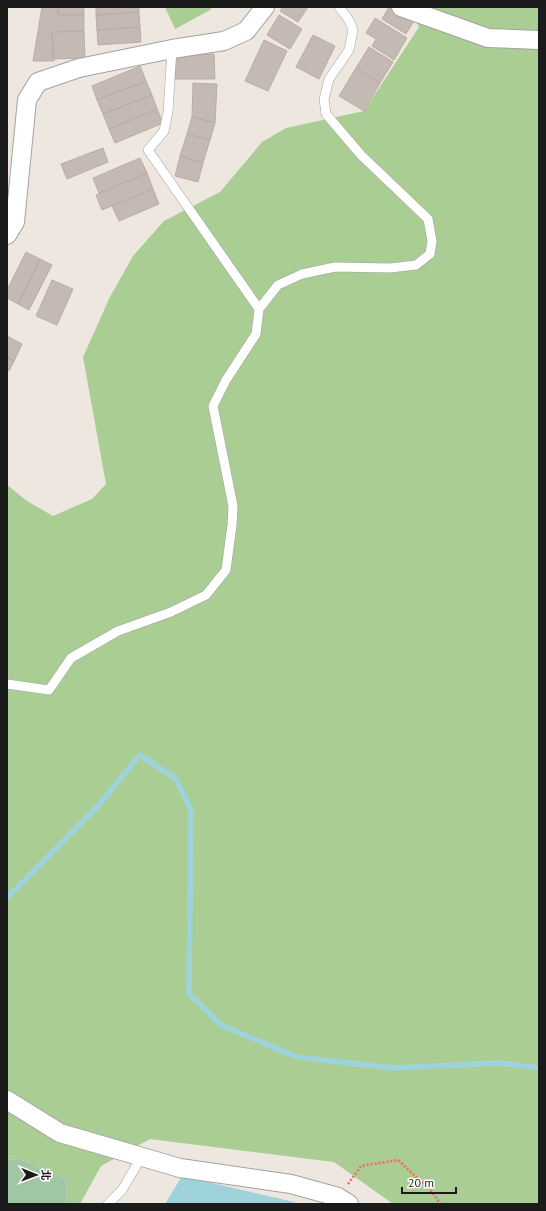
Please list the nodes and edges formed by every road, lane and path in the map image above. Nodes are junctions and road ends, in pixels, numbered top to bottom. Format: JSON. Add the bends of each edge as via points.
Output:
{"nodes":[{"id":1,"x":265,"y":7,"type":"edge"},
{"id":2,"x":338,"y":7,"type":"edge"},
{"id":3,"x":401,"y":7,"type":"edge"},
{"id":4,"x":539,"y":40,"type":"edge"},
{"id":5,"x":172,"y":49,"type":"junction"},
{"id":6,"x":7,"y":235,"type":"edge"},
{"id":7,"x":259,"y":309,"type":"junction"},
{"id":8,"x":7,"y":684,"type":"edge"},
{"id":9,"x":7,"y":1100,"type":"edge"},
{"id":10,"x":142,"y":1156,"type":"junction"},
{"id":11,"x":342,"y":1202,"type":"edge"},
{"id":12,"x":108,"y":1204,"type":"edge"},
{"id":13,"x":442,"y":1204,"type":"edge"}],
"edges":[{"from":1,"to":5,"type":"street","via":[[246,31],[224,41]]},
{"from":2,"to":7,"type":"lane","via":[[349,20],[353,30],[349,50],[329,79],[324,99],[326,114],[361,155],[428,219],[432,241],[430,254],[416,264],[390,268],[335,267],[302,274],[278,285]]},
{"from":3,"to":4,"type":"street","via":[[488,38]]},
{"from":5,"to":6,"type":"street","via":[[79,68],[38,82],[27,100],[15,222]]},
{"from":5,"to":7,"type":"lane","via":[[168,112],[164,131],[148,150]]},
{"from":7,"to":8,"type":"lane","via":[[256,334],[226,380],[213,406],[233,506],[226,570],[206,595],[171,612],[118,631],[71,658],[49,690]]},
{"from":9,"to":10,"type":"street","via":[[60,1133]]},
{"from":10,"to":11,"type":"street","via":[[180,1168],[291,1184]]},
{"from":10,"to":12,"type":"lane","via":[[122,1190]]},
{"from":11,"to":13,"type":"path","via":[[361,1166],[398,1160]]}]}
